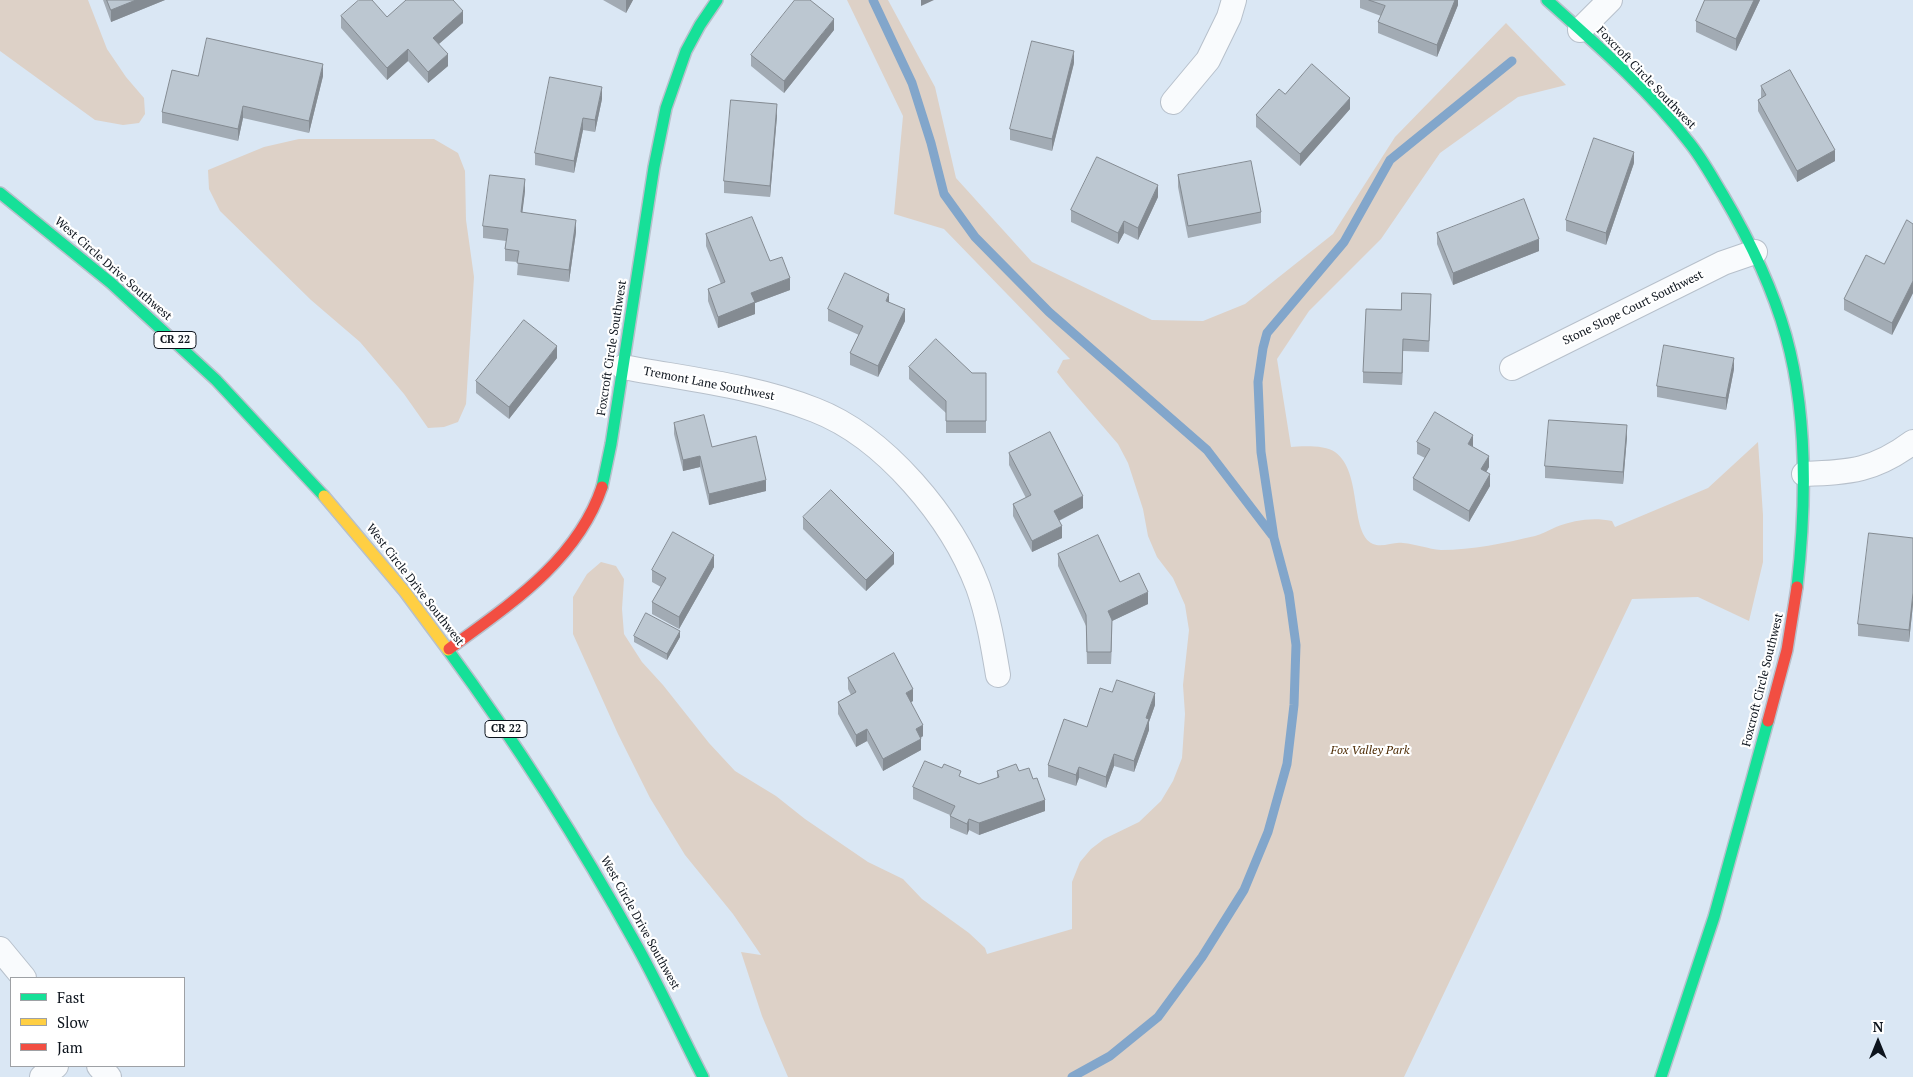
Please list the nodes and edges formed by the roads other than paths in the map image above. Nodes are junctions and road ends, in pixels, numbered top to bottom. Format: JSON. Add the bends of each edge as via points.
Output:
{"nodes":[{"id":1,"x":717,"y":0,"type":"edge"},
{"id":2,"x":1234,"y":0,"type":"edge"},
{"id":3,"x":1547,"y":0,"type":"edge"},
{"id":4,"x":1610,"y":0,"type":"edge"},
{"id":5,"x":1580,"y":30,"type":"junction"},
{"id":6,"x":1173,"y":102,"type":"dead end"},
{"id":7,"x":0,"y":193,"type":"edge"},
{"id":8,"x":1755,"y":252,"type":"junction"},
{"id":9,"x":623,"y":367,"type":"junction"},
{"id":10,"x":1512,"y":368,"type":"dead end"},
{"id":11,"x":1913,"y":442,"type":"edge"},
{"id":12,"x":1804,"y":474,"type":"junction"},
{"id":13,"x":449,"y":649,"type":"junction"},
{"id":14,"x":998,"y":675,"type":"dead end"},
{"id":15,"x":0,"y":949,"type":"edge"},
{"id":16,"x":23,"y":977,"type":"edge"},
{"id":17,"x":55,"y":1067,"type":"edge"},
{"id":18,"x":100,"y":1067,"type":"edge"},
{"id":19,"x":42,"y":1077,"type":"edge"},
{"id":20,"x":109,"y":1077,"type":"edge"},
{"id":21,"x":704,"y":1077,"type":"edge"},
{"id":22,"x":1661,"y":1077,"type":"edge"}],
"edges":[{"from":1,"to":9,"type":"street","name":"Foxcroft Circle Southwest","via":[[686,47],[671,92],[655,164]]},
{"from":2,"to":6,"type":"street","via":[[1208,60]]},
{"from":3,"to":5,"type":"street","name":"Foxcroft Circle Southwest"},
{"from":4,"to":5,"type":"street"},
{"from":5,"to":8,"type":"street","name":"Foxcroft Circle Southwest","via":[[1667,116],[1695,151]]},
{"from":7,"to":13,"type":"street","name":"West Circle Drive Southwest","number":"CR 22","via":[[125,295],[231,393],[369,546]]},
{"from":8,"to":10,"type":"street","name":"Stone Slope Court Southwest","via":[[1723,263]]},
{"from":8,"to":12,"type":"street","name":"Foxcroft Circle Southwest","via":[[1787,341],[1796,389]]},
{"from":9,"to":13,"type":"street","name":"Foxcroft Circle Southwest","via":[[607,462],[593,511],[557,561]]},
{"from":9,"to":14,"type":"street","name":"Tremont Lane Southwest","via":[[781,398],[816,410],[863,435],[907,477],[957,542],[984,603]]},
{"from":11,"to":12,"type":"street","via":[[1881,462],[1864,468]]},
{"from":12,"to":22,"type":"street","name":"Foxcroft Circle Southwest","via":[[1800,570],[1787,650],[1714,917]]},
{"from":13,"to":21,"type":"street","name":"West Circle Drive Southwest","number":"CR 22","via":[[520,748],[590,860],[654,976]]},
{"from":15,"to":16,"type":"street"},
{"from":17,"to":19,"type":"street"},
{"from":18,"to":20,"type":"street"}]}
